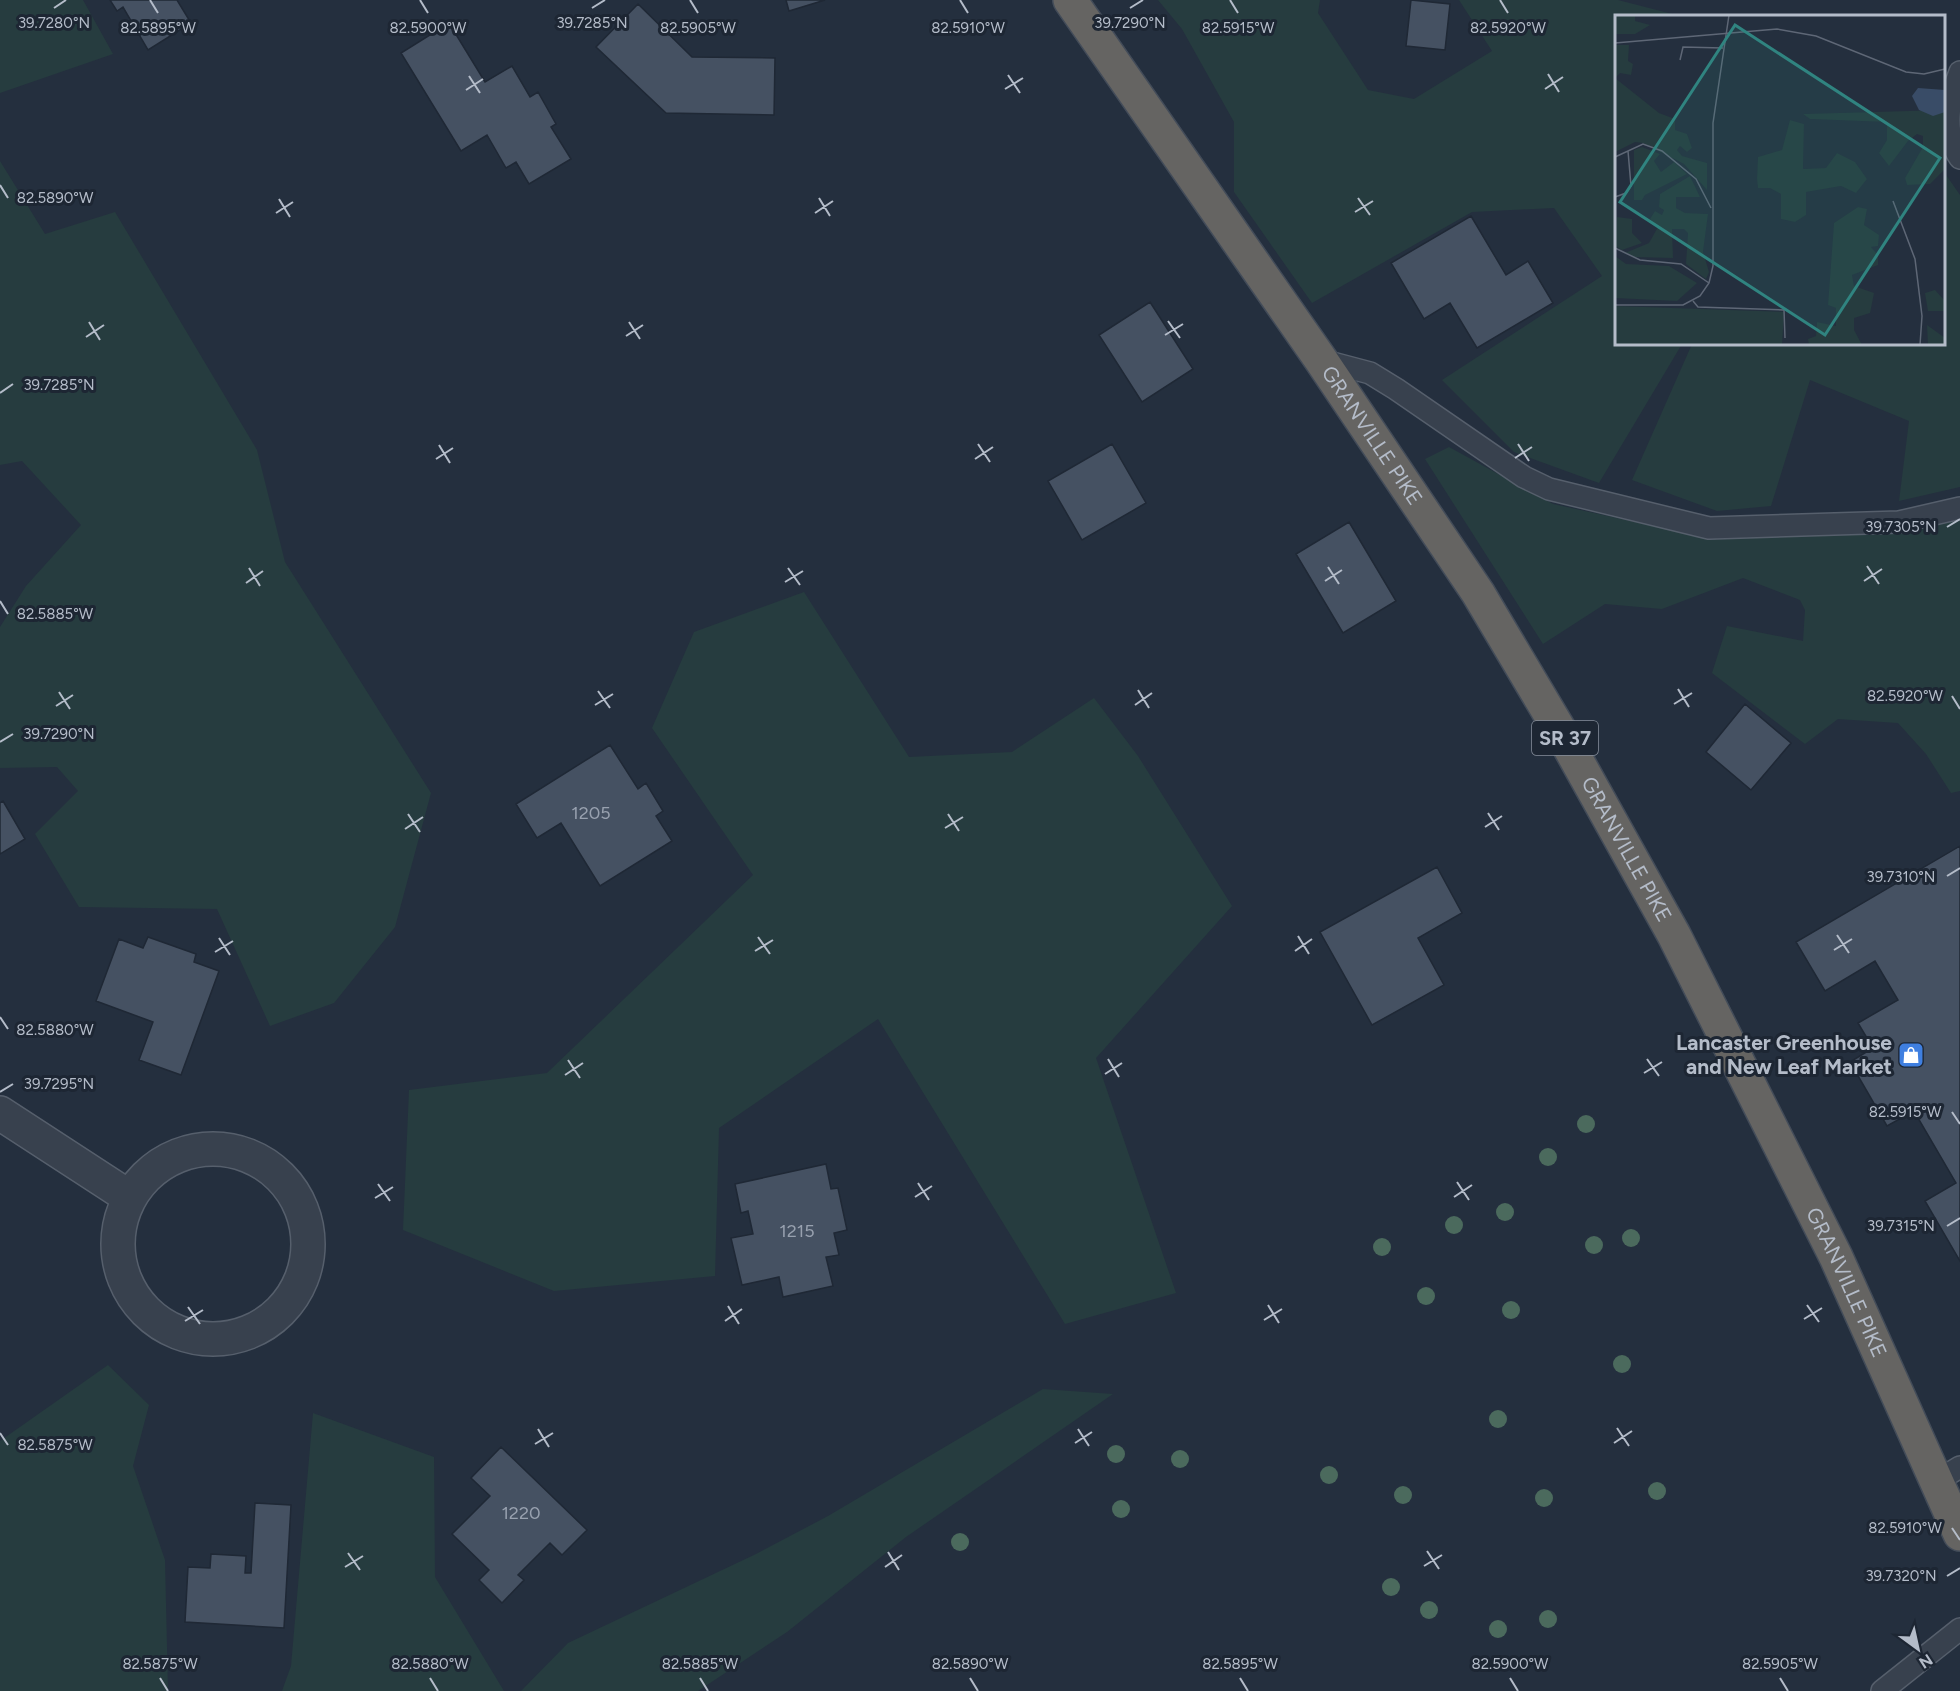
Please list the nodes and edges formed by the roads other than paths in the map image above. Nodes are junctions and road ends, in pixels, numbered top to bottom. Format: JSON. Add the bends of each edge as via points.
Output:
{"nodes":[{"id":1,"x":1070,"y":0,"type":"edge"},
{"id":2,"x":1960,"y":72,"type":"edge"},
{"id":3,"x":1960,"y":158,"type":"edge"},
{"id":4,"x":1321,"y":360,"type":"junction"},
{"id":5,"x":1960,"y":508,"type":"edge"},
{"id":6,"x":0,"y":1113,"type":"edge"},
{"id":7,"x":129,"y":1197,"type":"junction"},
{"id":8,"x":1948,"y":1474,"type":"edge"},
{"id":9,"x":1960,"y":1534,"type":"edge"},
{"id":10,"x":1960,"y":1629,"type":"edge"},
{"id":11,"x":1882,"y":1691,"type":"edge"}],
"edges":[{"from":1,"to":4,"type":"highway","name":"GRANVILLE PIKE","number":"SR 37"},
{"from":2,"to":3,"type":"lane","via":[[1947,123]]},
{"from":4,"to":5,"type":"lane","via":[[1370,373],[1524,477],[1549,489],[1709,528],[1899,522]]},
{"from":4,"to":8,"type":"highway","name":"GRANVILLE PIKE","number":"SR 37","via":[[1478,593],[1566,741],[1663,916]]},
{"from":6,"to":7,"type":"street"},
{"from":7,"to":7,"type":"street","via":[[117,1233],[120,1270],[137,1303],[165,1327],[202,1339],[239,1336],[278,1317],[297,1290],[308,1255],[305,1217],[288,1184],[260,1160],[224,1148],[187,1151],[153,1168]]},
{"from":8,"to":9,"type":"highway","name":"GRANVILLE PIKE","number":"SR 37"},
{"from":10,"to":11,"type":"lane"}]}
